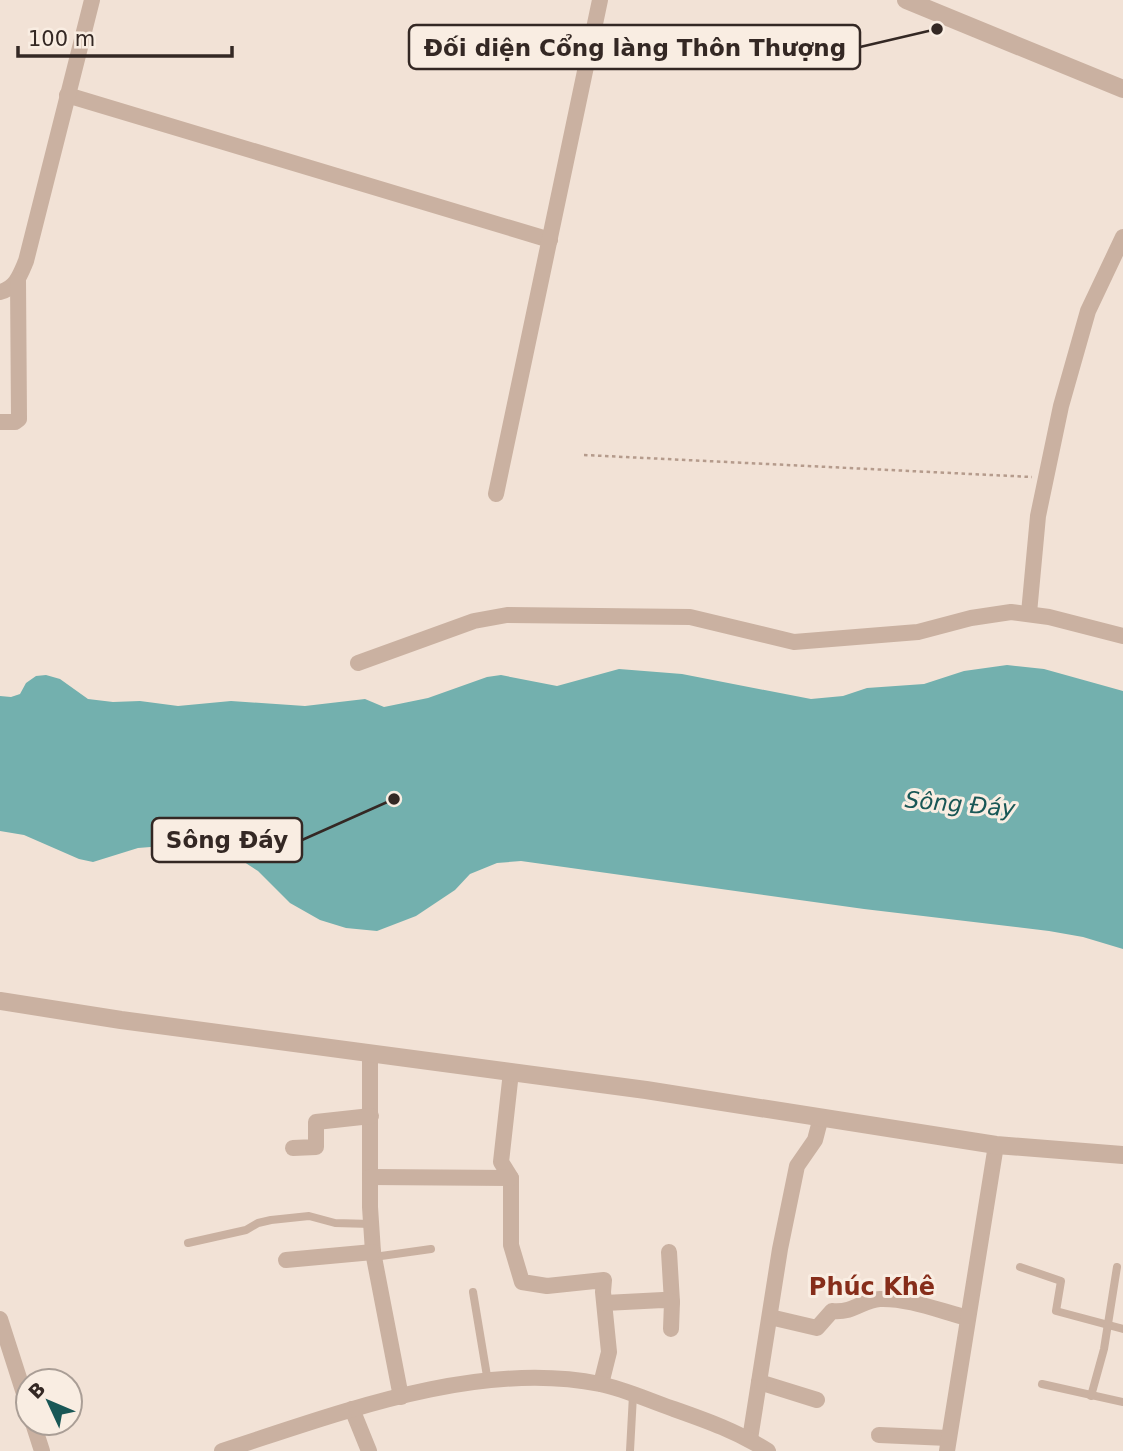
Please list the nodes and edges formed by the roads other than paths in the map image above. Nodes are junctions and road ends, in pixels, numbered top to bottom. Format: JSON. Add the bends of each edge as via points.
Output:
{"nodes":[{"id":1,"x":92,"y":0,"type":"edge"},
{"id":2,"x":600,"y":0,"type":"edge"},
{"id":3,"x":905,"y":0,"type":"edge"},
{"id":4,"x":1123,"y":89,"type":"edge"},
{"id":5,"x":67,"y":95,"type":"junction"},
{"id":6,"x":1123,"y":237,"type":"edge"},
{"id":7,"x":550,"y":240,"type":"junction"},
{"id":8,"x":18,"y":280,"type":"junction"},
{"id":9,"x":0,"y":292,"type":"edge"},
{"id":10,"x":0,"y":422,"type":"edge"},
{"id":11,"x":496,"y":494,"type":"dead end"},
{"id":12,"x":1029,"y":613,"type":"junction"},
{"id":13,"x":1123,"y":636,"type":"edge"},
{"id":14,"x":358,"y":663,"type":"dead end"},
{"id":15,"x":0,"y":1001,"type":"edge"},
{"id":16,"x":370,"y":1054,"type":"junction"},
{"id":17,"x":511,"y":1072,"type":"junction"},
{"id":18,"x":371,"y":1116,"type":"junction"},
{"id":19,"x":821,"y":1118,"type":"junction"},
{"id":20,"x":996,"y":1144,"type":"junction"},
{"id":21,"x":293,"y":1148,"type":"dead end"},
{"id":22,"x":1123,"y":1155,"type":"edge"},
{"id":23,"x":370,"y":1177,"type":"junction"},
{"id":24,"x":511,"y":1178,"type":"junction"},
{"id":25,"x":370,"y":1224,"type":"junction"},
{"id":26,"x":188,"y":1242,"type":"dead end"},
{"id":27,"x":431,"y":1248,"type":"dead end"},
{"id":28,"x":669,"y":1252,"type":"dead end"},
{"id":29,"x":374,"y":1255,"type":"junction"},
{"id":30,"x":286,"y":1260,"type":"dead end"},
{"id":31,"x":1020,"y":1267,"type":"dead end"},
{"id":32,"x":1117,"y":1267,"type":"dead end"},
{"id":33,"x":472,"y":1292,"type":"dead end"},
{"id":34,"x":672,"y":1302,"type":"junction"},
{"id":35,"x":605,"y":1303,"type":"junction"},
{"id":36,"x":769,"y":1317,"type":"junction"},
{"id":37,"x":968,"y":1318,"type":"junction"},
{"id":38,"x":0,"y":1319,"type":"edge"},
{"id":39,"x":1109,"y":1325,"type":"junction"},
{"id":40,"x":671,"y":1329,"type":"dead end"},
{"id":41,"x":1123,"y":1329,"type":"edge"},
{"id":42,"x":15,"y":1367,"type":"edge"},
{"id":43,"x":759,"y":1381,"type":"junction"},
{"id":44,"x":488,"y":1382,"type":"junction"},
{"id":45,"x":601,"y":1384,"type":"junction"},
{"id":46,"x":1042,"y":1384,"type":"dead end"},
{"id":47,"x":633,"y":1395,"type":"junction"},
{"id":48,"x":1091,"y":1396,"type":"junction"},
{"id":49,"x":401,"y":1397,"type":"junction"},
{"id":50,"x":817,"y":1400,"type":"dead end"},
{"id":51,"x":1123,"y":1402,"type":"edge"},
{"id":52,"x":352,"y":1409,"type":"junction"},
{"id":53,"x":879,"y":1435,"type":"dead end"},
{"id":54,"x":750,"y":1439,"type":"junction"},
{"id":55,"x":947,"y":1445,"type":"edge"},
{"id":56,"x":222,"y":1451,"type":"edge"},
{"id":57,"x":369,"y":1451,"type":"edge"},
{"id":58,"x":630,"y":1451,"type":"edge"},
{"id":59,"x":768,"y":1451,"type":"edge"}],
"edges":[{"from":1,"to":5,"type":"street"},
{"from":2,"to":7,"type":"street"},
{"from":3,"to":4,"type":"street"},
{"from":5,"to":7,"type":"street"},
{"from":5,"to":8,"type":"street"},
{"from":6,"to":12,"type":"street","via":[[1088,311],[1060,406],[1038,516]]},
{"from":7,"to":11,"type":"street"},
{"from":8,"to":9,"type":"street"},
{"from":8,"to":10,"type":"street","via":[[19,419]]},
{"from":12,"to":13,"type":"street"},
{"from":12,"to":14,"type":"street","via":[[994,614],[918,632],[794,642],[690,617],[508,615],[474,621]]},
{"from":15,"to":16,"type":"street"},
{"from":16,"to":17,"type":"street"},
{"from":16,"to":18,"type":"street"},
{"from":17,"to":19,"type":"street"},
{"from":17,"to":24,"type":"street","via":[[501,1162]]},
{"from":18,"to":21,"type":"street","via":[[316,1122],[316,1147]]},
{"from":18,"to":23,"type":"street"},
{"from":19,"to":20,"type":"street"},
{"from":19,"to":36,"type":"street","via":[[815,1140],[797,1166]]},
{"from":20,"to":22,"type":"street"},
{"from":20,"to":37,"type":"street"},
{"from":23,"to":24,"type":"street"},
{"from":23,"to":25,"type":"street"},
{"from":24,"to":35,"type":"street","via":[[511,1245],[522,1282],[547,1286],[604,1280]]},
{"from":25,"to":26,"type":"lane","via":[[335,1223],[309,1216],[271,1220]]},
{"from":25,"to":29,"type":"street"},
{"from":27,"to":29,"type":"lane"},
{"from":28,"to":34,"type":"street"},
{"from":29,"to":30,"type":"street"},
{"from":29,"to":49,"type":"street"},
{"from":31,"to":39,"type":"lane","via":[[1060,1281],[1056,1311]]},
{"from":32,"to":39,"type":"lane"},
{"from":33,"to":44,"type":"lane"},
{"from":34,"to":35,"type":"street"},
{"from":34,"to":40,"type":"street"},
{"from":35,"to":45,"type":"street","via":[[608,1352]]},
{"from":36,"to":37,"type":"street","via":[[817,1328],[832,1311],[846,1312],[877,1299]]},
{"from":36,"to":43,"type":"street"},
{"from":37,"to":55,"type":"street"},
{"from":38,"to":42,"type":"street"},
{"from":39,"to":41,"type":"lane"},
{"from":39,"to":48,"type":"lane"},
{"from":43,"to":50,"type":"street"},
{"from":43,"to":54,"type":"street"},
{"from":44,"to":45,"type":"street","via":[[532,1378]]},
{"from":44,"to":49,"type":"street"},
{"from":45,"to":47,"type":"street"},
{"from":46,"to":48,"type":"lane"},
{"from":47,"to":54,"type":"street"},
{"from":47,"to":58,"type":"lane"},
{"from":48,"to":51,"type":"lane"},
{"from":49,"to":52,"type":"street"},
{"from":52,"to":56,"type":"street"},
{"from":52,"to":57,"type":"street"},
{"from":53,"to":55,"type":"street"},
{"from":54,"to":59,"type":"street"}]}
